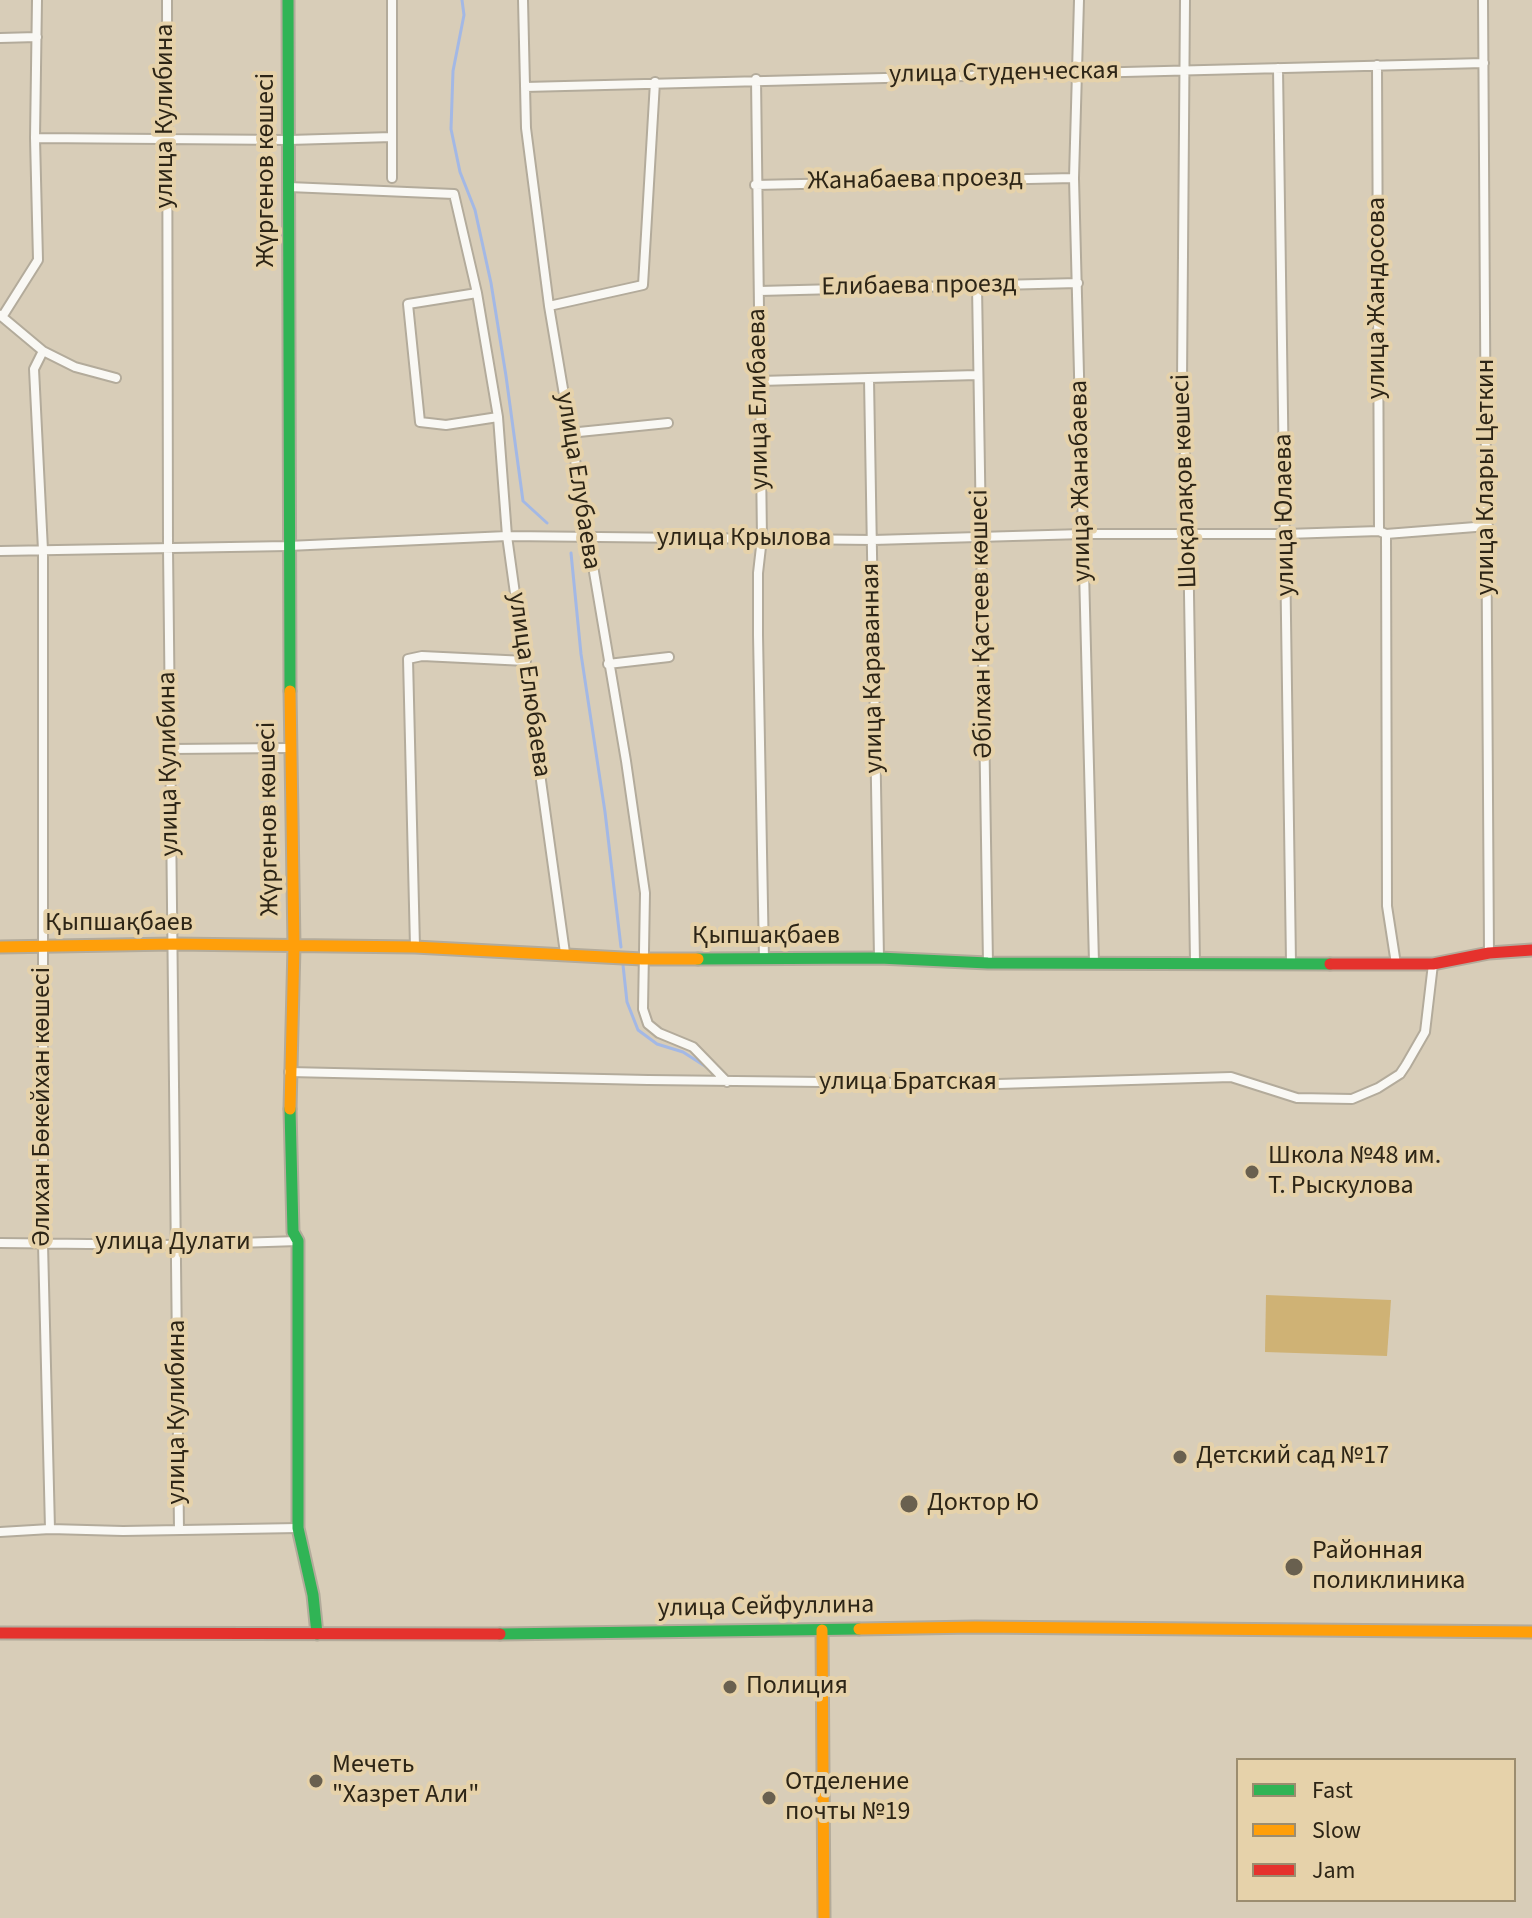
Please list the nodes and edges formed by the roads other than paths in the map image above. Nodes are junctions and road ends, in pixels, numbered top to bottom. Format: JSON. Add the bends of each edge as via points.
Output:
{"nodes":[{"id":1,"x":37,"y":0,"type":"edge"},
{"id":2,"x":167,"y":0,"type":"edge"},
{"id":3,"x":288,"y":0,"type":"edge"},
{"id":4,"x":392,"y":0,"type":"edge"},
{"id":5,"x":523,"y":0,"type":"edge"},
{"id":6,"x":1079,"y":0,"type":"edge"},
{"id":7,"x":1185,"y":0,"type":"edge"},
{"id":8,"x":1483,"y":0,"type":"edge"},
{"id":9,"x":37,"y":37,"type":"junction"},
{"id":10,"x":0,"y":38,"type":"edge"},
{"id":11,"x":1484,"y":63,"type":"junction"},
{"id":12,"x":1377,"y":65,"type":"junction"},
{"id":13,"x":1278,"y":68,"type":"junction"},
{"id":14,"x":1185,"y":70,"type":"junction"},
{"id":15,"x":1079,"y":71,"type":"junction"},
{"id":16,"x":756,"y":79,"type":"junction"},
{"id":17,"x":655,"y":82,"type":"junction"},
{"id":18,"x":525,"y":87,"type":"junction"},
{"id":19,"x":392,"y":137,"type":"junction"},
{"id":20,"x":35,"y":138,"type":"junction"},
{"id":21,"x":166,"y":139,"type":"junction"},
{"id":22,"x":289,"y":140,"type":"junction"},
{"id":23,"x":392,"y":178,"type":"dead end"},
{"id":24,"x":1074,"y":178,"type":"junction"},
{"id":25,"x":755,"y":185,"type":"junction"},
{"id":26,"x":289,"y":187,"type":"junction"},
{"id":27,"x":1078,"y":283,"type":"junction"},
{"id":28,"x":977,"y":286,"type":"junction"},
{"id":29,"x":759,"y":291,"type":"junction"},
{"id":30,"x":477,"y":293,"type":"junction"},
{"id":31,"x":549,"y":306,"type":"junction"},
{"id":32,"x":1,"y":316,"type":"edge"},
{"id":33,"x":43,"y":351,"type":"junction"},
{"id":34,"x":977,"y":375,"type":"junction"},
{"id":35,"x":116,"y":378,"type":"dead end"},
{"id":36,"x":869,"y":379,"type":"junction"},
{"id":37,"x":760,"y":381,"type":"junction"},
{"id":38,"x":498,"y":417,"type":"junction"},
{"id":39,"x":668,"y":423,"type":"dead end"},
{"id":40,"x":569,"y":433,"type":"junction"},
{"id":41,"x":1488,"y":526,"type":"junction"},
{"id":42,"x":1188,"y":533,"type":"junction"},
{"id":43,"x":1382,"y":533,"type":"junction"},
{"id":44,"x":1083,"y":534,"type":"junction"},
{"id":45,"x":1286,"y":534,"type":"junction"},
{"id":46,"x":507,"y":536,"type":"junction"},
{"id":47,"x":586,"y":537,"type":"junction"},
{"id":48,"x":762,"y":538,"type":"junction"},
{"id":49,"x":981,"y":538,"type":"junction"},
{"id":50,"x":873,"y":540,"type":"junction"},
{"id":51,"x":288,"y":546,"type":"junction"},
{"id":52,"x":168,"y":548,"type":"junction"},
{"id":53,"x":43,"y":550,"type":"junction"},
{"id":54,"x":0,"y":551,"type":"edge"},
{"id":55,"x":669,"y":657,"type":"dead end"},
{"id":56,"x":526,"y":661,"type":"junction"},
{"id":57,"x":608,"y":664,"type":"junction"},
{"id":58,"x":290,"y":748,"type":"junction"},
{"id":59,"x":170,"y":749,"type":"junction"},
{"id":60,"x":173,"y":944,"type":"junction"},
{"id":61,"x":42,"y":946,"type":"junction"},
{"id":62,"x":294,"y":946,"type":"junction"},
{"id":63,"x":0,"y":947,"type":"edge"},
{"id":64,"x":415,"y":947,"type":"junction"},
{"id":65,"x":1532,"y":950,"type":"edge"},
{"id":66,"x":565,"y":953,"type":"junction"},
{"id":67,"x":1489,"y":953,"type":"junction"},
{"id":68,"x":879,"y":958,"type":"junction"},
{"id":69,"x":642,"y":959,"type":"junction"},
{"id":70,"x":764,"y":959,"type":"junction"},
{"id":71,"x":1094,"y":962,"type":"junction"},
{"id":72,"x":1195,"y":962,"type":"junction"},
{"id":73,"x":1291,"y":962,"type":"junction"},
{"id":74,"x":988,"y":963,"type":"junction"},
{"id":75,"x":1396,"y":964,"type":"junction"},
{"id":76,"x":1433,"y":964,"type":"junction"},
{"id":77,"x":289,"y":1072,"type":"junction"},
{"id":78,"x":727,"y":1082,"type":"junction"},
{"id":79,"x":298,"y":1241,"type":"junction"},
{"id":80,"x":0,"y":1243,"type":"edge"},
{"id":81,"x":43,"y":1244,"type":"junction"},
{"id":82,"x":177,"y":1245,"type":"junction"},
{"id":83,"x":298,"y":1528,"type":"junction"},
{"id":84,"x":50,"y":1529,"type":"junction"},
{"id":85,"x":179,"y":1529,"type":"junction"},
{"id":86,"x":0,"y":1532,"type":"edge"},
{"id":87,"x":822,"y":1630,"type":"junction"},
{"id":88,"x":1532,"y":1632,"type":"edge"},
{"id":89,"x":0,"y":1633,"type":"edge"},
{"id":90,"x":317,"y":1634,"type":"junction"},
{"id":91,"x":824,"y":1918,"type":"edge"}],
"edges":[{"from":1,"to":9,"type":"street"},
{"from":2,"to":21,"type":"street","name":"улица Кулибина"},
{"from":3,"to":22,"type":"street","name":"Жүргенов көшесі"},
{"from":4,"to":19,"type":"street"},
{"from":5,"to":18,"type":"street","name":"улица Елубаева"},
{"from":6,"to":15,"type":"street","name":"улица Жанабаева"},
{"from":7,"to":14,"type":"street","name":"Шоқалақов көшесі"},
{"from":8,"to":11,"type":"street","name":"улица Клары Цеткин"},
{"from":9,"to":10,"type":"street"},
{"from":9,"to":20,"type":"street"},
{"from":11,"to":12,"type":"street","name":"улица Студенческая"},
{"from":11,"to":41,"type":"street","name":"улица Клары Цеткин"},
{"from":12,"to":13,"type":"street","name":"улица Студенческая"},
{"from":12,"to":43,"type":"street","name":"улица Жандосова"},
{"from":13,"to":14,"type":"street","name":"улица Студенческая"},
{"from":13,"to":45,"type":"street","name":"улица Юлаева"},
{"from":14,"to":15,"type":"street","name":"улица Студенческая"},
{"from":14,"to":42,"type":"street","name":"Шоқалақов көшесі","via":[[1182,382]]},
{"from":15,"to":16,"type":"street","name":"улица Студенческая"},
{"from":15,"to":24,"type":"street","name":"улица Жанабаева"},
{"from":16,"to":17,"type":"street","name":"улица Студенческая"},
{"from":16,"to":25,"type":"street","name":"улица Елибаева"},
{"from":17,"to":18,"type":"street","name":"улица Студенческая"},
{"from":17,"to":31,"type":"street","via":[[643,285]]},
{"from":18,"to":31,"type":"street","name":"улица Елубаева"},
{"from":19,"to":22,"type":"street"},
{"from":19,"to":23,"type":"street"},
{"from":20,"to":21,"type":"street"},
{"from":20,"to":32,"type":"street","via":[[38,260]]},
{"from":21,"to":22,"type":"street"},
{"from":21,"to":52,"type":"street","name":"улица Кулибина"},
{"from":22,"to":26,"type":"street","name":"Жүргенов көшесі"},
{"from":24,"to":25,"type":"street","name":"Жанабаева проезд"},
{"from":24,"to":27,"type":"street","name":"улица Жанабаева"},
{"from":25,"to":29,"type":"street","name":"улица Елибаева"},
{"from":26,"to":30,"type":"street","name":"улица Елюбаева","via":[[454,194]]},
{"from":26,"to":51,"type":"street","name":"Жүргенов көшесі"},
{"from":27,"to":28,"type":"street","name":"Елибаева проезд"},
{"from":27,"to":44,"type":"street","name":"улица Жанабаева"},
{"from":28,"to":29,"type":"street","name":"Елибаева проезд"},
{"from":28,"to":34,"type":"street","name":"Әбілхан Қастеев көшесі"},
{"from":29,"to":37,"type":"street","name":"улица Елибаева"},
{"from":30,"to":38,"type":"street","name":"улица Елюбаева"},
{"from":30,"to":38,"type":"street","via":[[408,304],[420,422],[446,425]]},
{"from":31,"to":40,"type":"street","name":"улица Елубаева"},
{"from":32,"to":33,"type":"street"},
{"from":33,"to":35,"type":"street"},
{"from":33,"to":53,"type":"street","name":"Әлихан Бөкейхан көшесі","via":[[34,369]]},
{"from":34,"to":36,"type":"street"},
{"from":34,"to":49,"type":"street","name":"Әбілхан Қастеев көшесі"},
{"from":36,"to":37,"type":"street"},
{"from":36,"to":50,"type":"street","name":"улица Караванная"},
{"from":37,"to":48,"type":"street","name":"улица Елибаева"},
{"from":38,"to":46,"type":"street","name":"улица Елюбаева"},
{"from":39,"to":40,"type":"street"},
{"from":40,"to":47,"type":"street","name":"улица Елубаева"},
{"from":41,"to":43,"type":"street","name":"улица Крылова"},
{"from":41,"to":67,"type":"street","name":"улица Клары Цеткин"},
{"from":42,"to":44,"type":"street","name":"улица Крылова"},
{"from":42,"to":45,"type":"street","name":"улица Крылова"},
{"from":42,"to":72,"type":"street","name":"Шоқалақов көшесі"},
{"from":43,"to":45,"type":"street","name":"улица Крылова"},
{"from":43,"to":75,"type":"street","name":"улица Жандосова","via":[[1387,906]]},
{"from":44,"to":49,"type":"street","name":"улица Крылова"},
{"from":44,"to":71,"type":"street","name":"улица Жанабаева"},
{"from":45,"to":73,"type":"street","name":"улица Юлаева"},
{"from":46,"to":47,"type":"street","name":"улица Крылова"},
{"from":46,"to":51,"type":"street","name":"улица Крылова"},
{"from":46,"to":56,"type":"street","name":"улица Елюбаева"},
{"from":47,"to":48,"type":"street","name":"улица Крылова"},
{"from":47,"to":57,"type":"street","name":"улица Елубаева"},
{"from":48,"to":50,"type":"street","name":"улица Крылова"},
{"from":48,"to":70,"type":"street","name":"улица Елибаева","via":[[758,635]]},
{"from":49,"to":50,"type":"street","name":"улица Крылова"},
{"from":49,"to":74,"type":"street","name":"Әбілхан Қастеев көшесі"},
{"from":50,"to":68,"type":"street","name":"улица Караванная"},
{"from":51,"to":52,"type":"street","name":"улица Крылова"},
{"from":51,"to":58,"type":"street","name":"Жүргенов көшесі"},
{"from":52,"to":53,"type":"street","name":"улица Крылова"},
{"from":52,"to":59,"type":"street","name":"улица Кулибина"},
{"from":53,"to":54,"type":"street","name":"улица Крылова"},
{"from":53,"to":61,"type":"street","name":"Әлихан Бөкейхан көшесі"},
{"from":55,"to":57,"type":"street"},
{"from":56,"to":64,"type":"street","via":[[408,659]]},
{"from":56,"to":66,"type":"street","name":"улица Елюбаева"},
{"from":57,"to":69,"type":"street","name":"улица Елубаева","via":[[645,893]]},
{"from":58,"to":59,"type":"street"},
{"from":58,"to":62,"type":"street","name":"Жүргенов көшесі"},
{"from":59,"to":60,"type":"street","name":"улица Кулибина"},
{"from":60,"to":61,"type":"street","name":"Қыпшақбаев"},
{"from":60,"to":62,"type":"street","name":"Қыпшақбаев"},
{"from":60,"to":82,"type":"street","name":"улица Кулибина"},
{"from":61,"to":63,"type":"street","name":"Қыпшақбаев"},
{"from":61,"to":81,"type":"street","name":"Әлихан Бөкейхан көшесі"},
{"from":62,"to":64,"type":"street","name":"Қыпшақбаев"},
{"from":62,"to":77,"type":"street","name":"Жүргенов көшесі"},
{"from":64,"to":66,"type":"street","name":"Қыпшақбаев"},
{"from":65,"to":67,"type":"street","name":"Қыпшақбаев"},
{"from":66,"to":69,"type":"street","name":"Қыпшақбаев"},
{"from":67,"to":76,"type":"street","name":"Қыпшақбаев"},
{"from":68,"to":70,"type":"street","name":"Қыпшақбаев"},
{"from":68,"to":74,"type":"street","name":"Қыпшақбаев"},
{"from":69,"to":70,"type":"street","name":"Қыпшақбаев"},
{"from":69,"to":78,"type":"street","name":"улица Елубаева","via":[[648,1024],[693,1047]]},
{"from":71,"to":72,"type":"street","name":"Қыпшақбаев"},
{"from":71,"to":74,"type":"street","name":"Қыпшақбаев"},
{"from":72,"to":73,"type":"street","name":"Қыпшақбаев"},
{"from":73,"to":75,"type":"street","name":"Қыпшақбаев"},
{"from":75,"to":76,"type":"street","name":"Қыпшақбаев"},
{"from":76,"to":78,"type":"street","name":"улица Братская","via":[[1425,1032],[1406,1065],[1378,1088],[1352,1099],[1297,1098],[1231,1077],[998,1084]]},
{"from":77,"to":78,"type":"street","name":"улица Братская"},
{"from":77,"to":79,"type":"street","name":"Жүргенов көшесі","via":[[293,1232]]},
{"from":79,"to":82,"type":"street","name":"улица Дулати"},
{"from":79,"to":83,"type":"street","name":"Жүргенов көшесі"},
{"from":80,"to":81,"type":"street","name":"улица Дулати"},
{"from":81,"to":82,"type":"street","name":"улица Дулати"},
{"from":81,"to":84,"type":"street","name":"Әлихан Бөкейхан көшесі"},
{"from":82,"to":85,"type":"street","name":"улица Кулибина"},
{"from":83,"to":85,"type":"street"},
{"from":83,"to":90,"type":"street","name":"Жүргенов көшесі"},
{"from":84,"to":85,"type":"street"},
{"from":84,"to":86,"type":"street"},
{"from":87,"to":88,"type":"street","name":"улица Сейфуллина"},
{"from":87,"to":90,"type":"street","name":"улица Сейфуллина"},
{"from":87,"to":91,"type":"street"},
{"from":89,"to":90,"type":"street","name":"улица Сейфуллина"}]}
